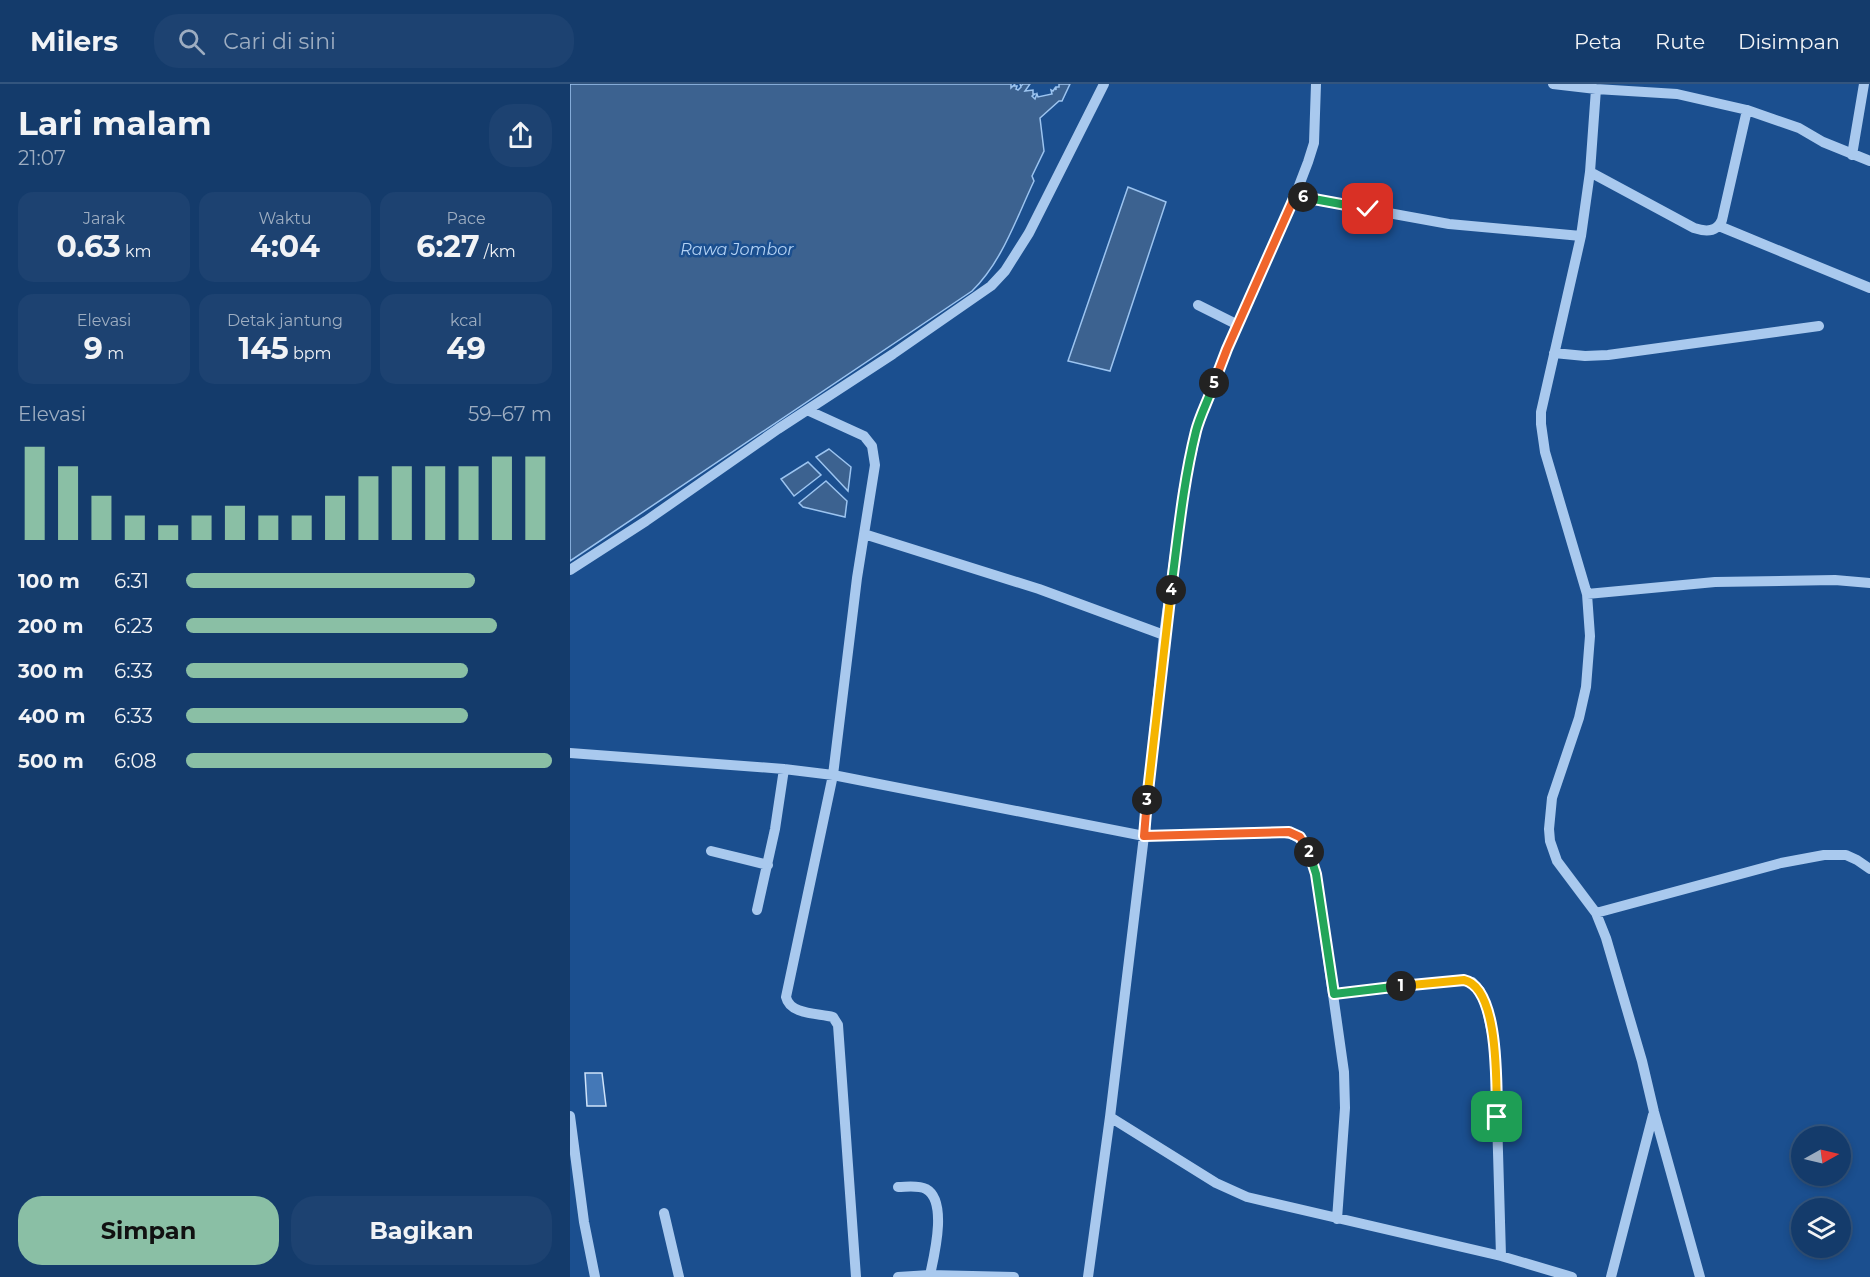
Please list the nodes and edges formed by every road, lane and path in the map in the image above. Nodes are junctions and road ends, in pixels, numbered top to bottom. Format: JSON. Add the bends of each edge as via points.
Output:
{"nodes":[{"id":1,"x":1104,"y":84,"type":"edge"},
{"id":2,"x":1316,"y":84,"type":"edge"},
{"id":3,"x":1553,"y":84,"type":"edge"},
{"id":4,"x":1864,"y":84,"type":"edge"},
{"id":5,"x":1596,"y":89,"type":"junction"},
{"id":6,"x":1747,"y":110,"type":"junction"},
{"id":7,"x":1852,"y":155,"type":"junction"},
{"id":8,"x":1870,"y":161,"type":"edge"},
{"id":9,"x":1590,"y":172,"type":"junction"},
{"id":10,"x":1295,"y":196,"type":"junction"},
{"id":11,"x":1719,"y":226,"type":"junction"},
{"id":12,"x":1581,"y":236,"type":"junction"},
{"id":13,"x":1870,"y":288,"type":"edge"},
{"id":14,"x":1198,"y":305,"type":"dead end"},
{"id":15,"x":1238,"y":324,"type":"junction"},
{"id":16,"x":1819,"y":326,"type":"dead end"},
{"id":17,"x":1554,"y":353,"type":"junction"},
{"id":18,"x":807,"y":410,"type":"junction"},
{"id":19,"x":864,"y":534,"type":"junction"},
{"id":20,"x":570,"y":570,"type":"edge"},
{"id":21,"x":1870,"y":584,"type":"edge"},
{"id":22,"x":1587,"y":594,"type":"junction"},
{"id":23,"x":1164,"y":635,"type":"junction"},
{"id":24,"x":570,"y":753,"type":"edge"},
{"id":25,"x":784,"y":769,"type":"junction"},
{"id":26,"x":833,"y":775,"type":"junction"},
{"id":27,"x":1144,"y":836,"type":"junction"},
{"id":28,"x":711,"y":851,"type":"dead end"},
{"id":29,"x":768,"y":865,"type":"junction"},
{"id":30,"x":1870,"y":869,"type":"edge"},
{"id":31,"x":757,"y":910,"type":"dead end"},
{"id":32,"x":1596,"y":913,"type":"junction"},
{"id":33,"x":1334,"y":994,"type":"junction"},
{"id":34,"x":1654,"y":1112,"type":"junction"},
{"id":35,"x":570,"y":1116,"type":"edge"},
{"id":36,"x":1110,"y":1117,"type":"junction"},
{"id":37,"x":898,"y":1187,"type":"dead end"},
{"id":38,"x":664,"y":1213,"type":"dead end"},
{"id":39,"x":1337,"y":1219,"type":"junction"},
{"id":40,"x":1501,"y":1256,"type":"junction"},
{"id":41,"x":930,"y":1275,"type":"junction"},
{"id":42,"x":595,"y":1277,"type":"edge"},
{"id":43,"x":680,"y":1277,"type":"edge"},
{"id":44,"x":856,"y":1277,"type":"edge"},
{"id":45,"x":898,"y":1277,"type":"edge"},
{"id":46,"x":1014,"y":1277,"type":"edge"},
{"id":47,"x":1088,"y":1277,"type":"edge"},
{"id":48,"x":1568,"y":1277,"type":"edge"},
{"id":49,"x":1611,"y":1277,"type":"edge"},
{"id":50,"x":1700,"y":1277,"type":"edge"}],
"edges":[{"from":1,"to":18,"type":"street","via":[[1035,222],[1000,278],[972,301]]},
{"from":2,"to":10,"type":"street","via":[[1314,143]]},
{"from":3,"to":5,"type":"street"},
{"from":4,"to":7,"type":"street"},
{"from":5,"to":6,"type":"street","via":[[1677,94]]},
{"from":5,"to":9,"type":"street"},
{"from":6,"to":7,"type":"street","via":[[1799,128]]},
{"from":6,"to":11,"type":"street"},
{"from":7,"to":8,"type":"street"},
{"from":9,"to":11,"type":"street","via":[[1698,229],[1711,231]]},
{"from":9,"to":12,"type":"street"},
{"from":10,"to":12,"type":"street","via":[[1449,224]]},
{"from":10,"to":15,"type":"street"},
{"from":11,"to":13,"type":"street"},
{"from":12,"to":17,"type":"street"},
{"from":14,"to":15,"type":"street"},
{"from":15,"to":23,"type":"street","via":[[1197,428],[1184,488]]},
{"from":16,"to":17,"type":"street","via":[[1608,355]]},
{"from":17,"to":22,"type":"street","via":[[1541,412],[1542,437]]},
{"from":18,"to":19,"type":"street","via":[[860,433],[872,446],[874,472]]},
{"from":18,"to":20,"type":"street"},
{"from":19,"to":23,"type":"street","via":[[1039,589]]},
{"from":19,"to":26,"type":"street"},
{"from":21,"to":22,"type":"street","via":[[1834,580],[1715,582]]},
{"from":22,"to":32,"type":"street","via":[[1590,653],[1586,687],[1552,798],[1549,829],[1557,861]]},
{"from":23,"to":27,"type":"street"},
{"from":24,"to":25,"type":"street"},
{"from":25,"to":26,"type":"street"},
{"from":25,"to":29,"type":"street"},
{"from":26,"to":27,"type":"street"},
{"from":26,"to":44,"type":"street","via":[[786,999],[794,1009],[831,1016],[838,1025]]},
{"from":27,"to":33,"type":"street","via":[[1289,832],[1300,837],[1316,874]]},
{"from":27,"to":36,"type":"street"},
{"from":28,"to":29,"type":"street"},
{"from":29,"to":31,"type":"street"},
{"from":30,"to":32,"type":"street","via":[[1846,855],[1824,855]]},
{"from":32,"to":34,"type":"street"},
{"from":33,"to":39,"type":"street","via":[[1345,1108]]},
{"from":33,"to":40,"type":"street","via":[[1460,980],[1472,982],[1480,991],[1495,1048]]},
{"from":34,"to":49,"type":"street"},
{"from":34,"to":50,"type":"street"},
{"from":35,"to":42,"type":"street"},
{"from":36,"to":39,"type":"street","via":[[1232,1191],[1265,1203]]},
{"from":36,"to":47,"type":"street"},
{"from":37,"to":41,"type":"street","via":[[922,1187],[934,1197],[938,1229]]},
{"from":38,"to":43,"type":"street"},
{"from":39,"to":40,"type":"street"},
{"from":40,"to":48,"type":"street"},
{"from":41,"to":45,"type":"street"},
{"from":41,"to":46,"type":"street"}]}
